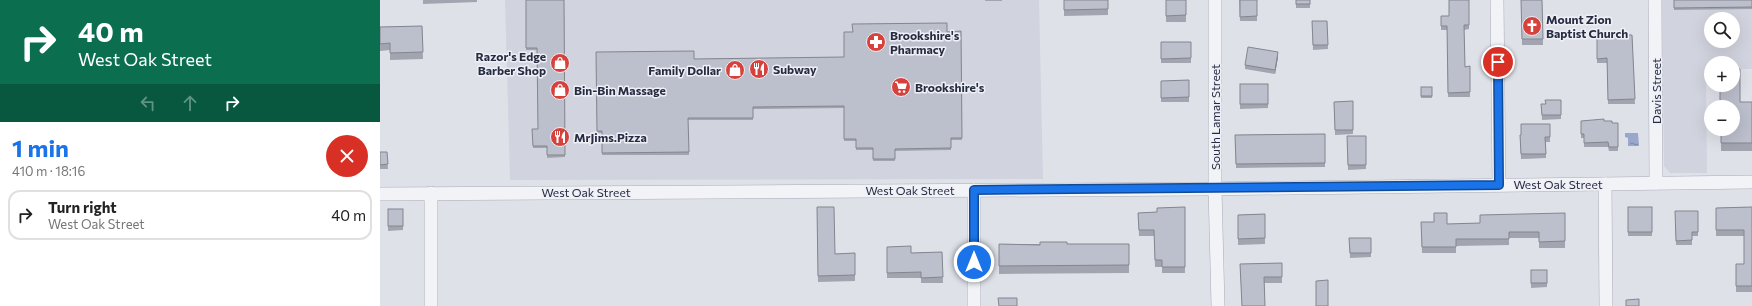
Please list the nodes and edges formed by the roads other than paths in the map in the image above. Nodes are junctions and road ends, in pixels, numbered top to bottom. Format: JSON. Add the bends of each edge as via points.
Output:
{"nodes":[{"id":1,"x":1215,"y":0,"type":"edge"},
{"id":2,"x":1497,"y":0,"type":"edge"},
{"id":3,"x":1655,"y":0,"type":"edge"},
{"id":4,"x":1752,"y":182,"type":"edge"},
{"id":5,"x":1656,"y":183,"type":"junction"},
{"id":6,"x":1605,"y":184,"type":"junction"},
{"id":7,"x":1499,"y":185,"type":"junction"},
{"id":8,"x":1215,"y":188,"type":"junction"},
{"id":9,"x":974,"y":190,"type":"junction"},
{"id":10,"x":431,"y":193,"type":"junction"},
{"id":11,"x":380,"y":194,"type":"edge"},
{"id":12,"x":431,"y":306,"type":"edge"},
{"id":13,"x":974,"y":306,"type":"edge"},
{"id":14,"x":1218,"y":306,"type":"edge"},
{"id":15,"x":1606,"y":306,"type":"edge"}],
"edges":[{"from":1,"to":8,"type":"street","name":"South Lamar Street"},
{"from":2,"to":7,"type":"street"},
{"from":3,"to":5,"type":"street","name":"Davis Street"},
{"from":4,"to":5,"type":"street","name":"West Oak Street"},
{"from":5,"to":6,"type":"street","name":"West Oak Street"},
{"from":6,"to":7,"type":"street","name":"West Oak Street"},
{"from":6,"to":15,"type":"street"},
{"from":7,"to":8,"type":"street","name":"West Oak Street"},
{"from":8,"to":9,"type":"street","name":"West Oak Street"},
{"from":8,"to":14,"type":"street","name":"South Lamar Street"},
{"from":9,"to":10,"type":"street","name":"West Oak Street"},
{"from":9,"to":13,"type":"street"},
{"from":10,"to":11,"type":"street","name":"West Oak Street"},
{"from":10,"to":12,"type":"street"}]}
